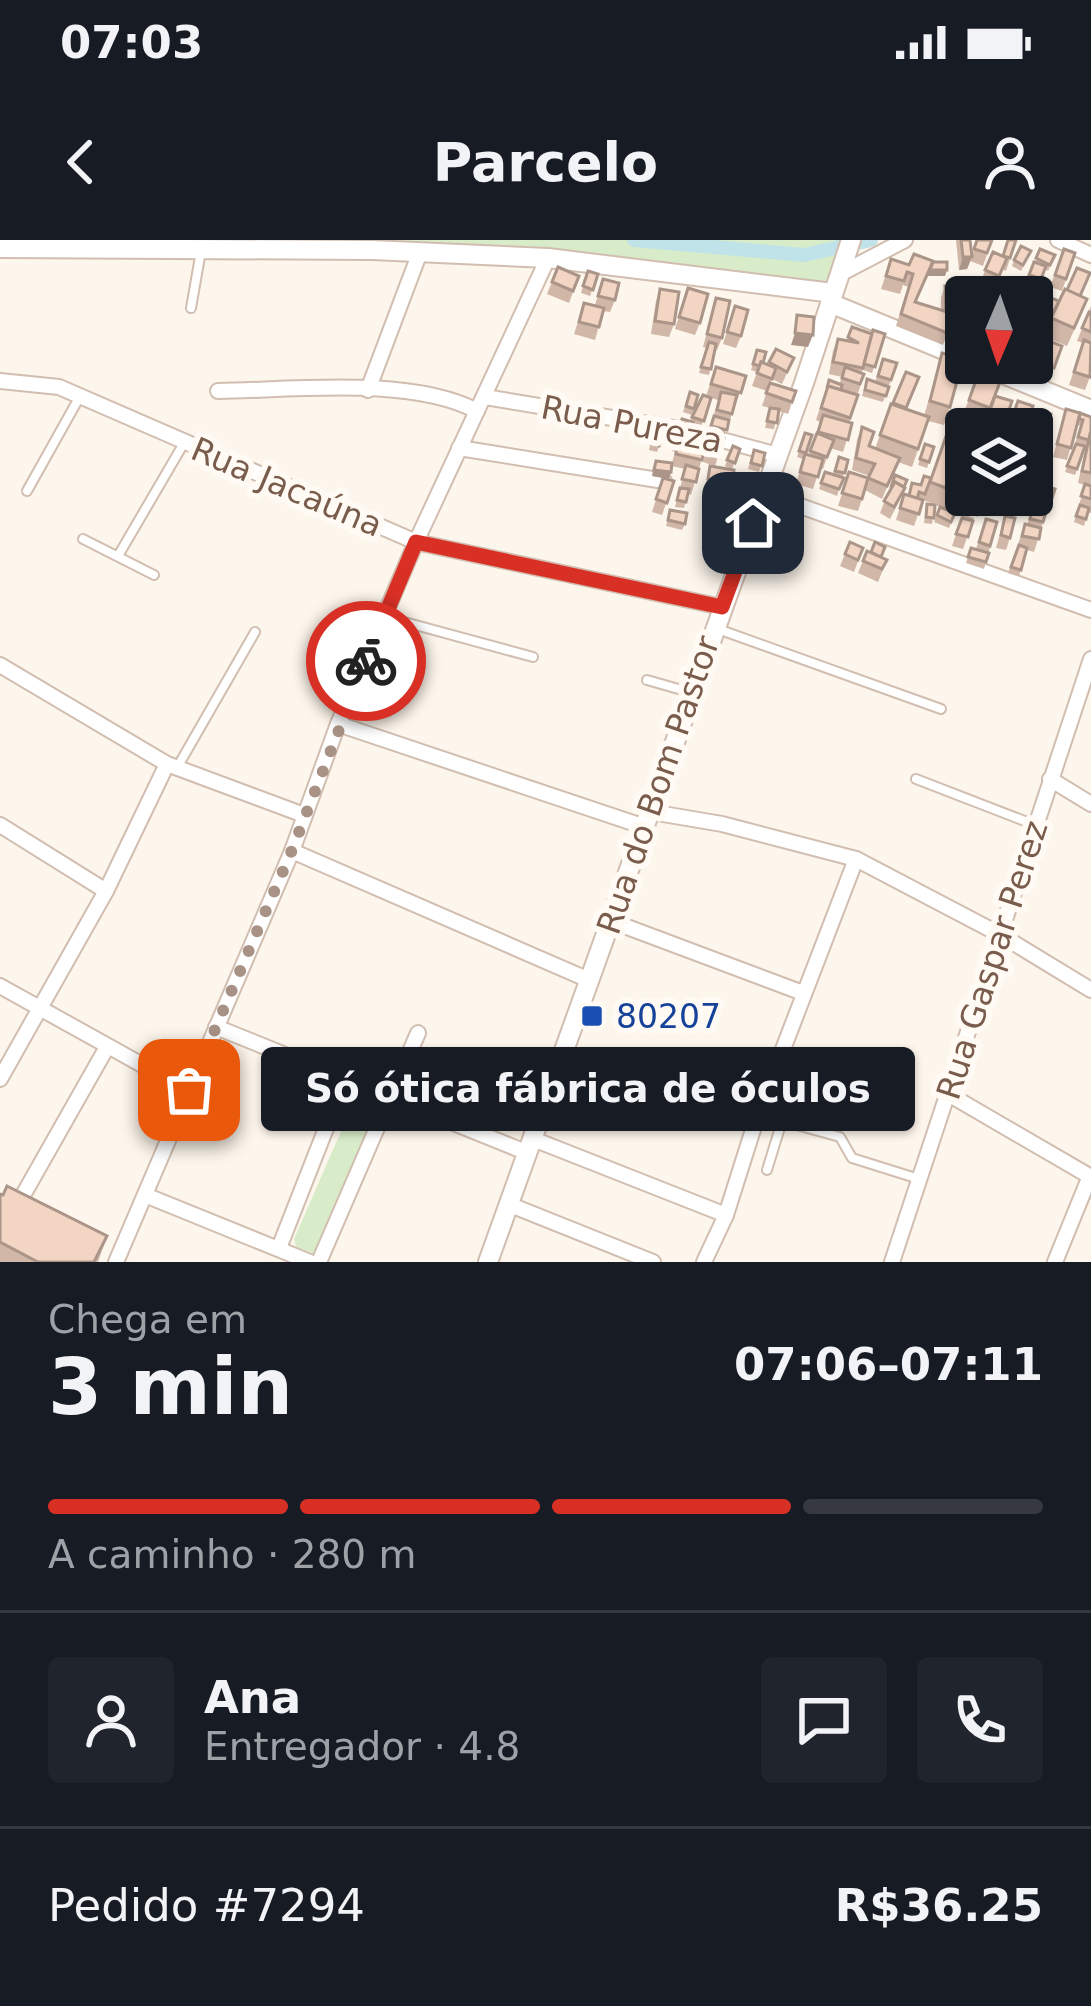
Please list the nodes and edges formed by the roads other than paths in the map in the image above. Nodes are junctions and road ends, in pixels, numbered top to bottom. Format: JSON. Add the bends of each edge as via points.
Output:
{"nodes":[{"id":1,"x":851,"y":240,"type":"edge"},
{"id":2,"x":905,"y":240,"type":"edge"},
{"id":3,"x":1058,"y":240,"type":"edge"},
{"id":4,"x":0,"y":248,"type":"edge"},
{"id":5,"x":201,"y":249,"type":"junction"},
{"id":6,"x":421,"y":252,"type":"junction"},
{"id":7,"x":1091,"y":255,"type":"edge"},
{"id":8,"x":548,"y":258,"type":"junction"},
{"id":9,"x":836,"y":284,"type":"junction"},
{"id":10,"x":191,"y":308,"type":"dead end"},
{"id":11,"x":945,"y":347,"type":"edge"},
{"id":12,"x":0,"y":382,"type":"edge"},
{"id":13,"x":1027,"y":384,"type":"edge"},
{"id":14,"x":368,"y":390,"type":"junction"},
{"id":15,"x":218,"y":391,"type":"dead end"},
{"id":16,"x":80,"y":397,"type":"junction"},
{"id":17,"x":481,"y":404,"type":"junction"},
{"id":18,"x":1091,"y":410,"type":"edge"},
{"id":19,"x":184,"y":442,"type":"junction"},
{"id":20,"x":459,"y":448,"type":"junction"},
{"id":21,"x":778,"y":455,"type":"junction"},
{"id":22,"x":664,"y":481,"type":"edge"},
{"id":23,"x":27,"y":490,"type":"dead end"},
{"id":24,"x":764,"y":493,"type":"junction"},
{"id":25,"x":83,"y":539,"type":"dead end"},
{"id":26,"x":416,"y":542,"type":"junction"},
{"id":27,"x":118,"y":556,"type":"junction"},
{"id":28,"x":154,"y":575,"type":"dead end"},
{"id":29,"x":722,"y":607,"type":"junction"},
{"id":30,"x":1091,"y":610,"type":"edge"},
{"id":31,"x":384,"y":617,"type":"junction"},
{"id":32,"x":714,"y":628,"type":"junction"},
{"id":33,"x":255,"y":632,"type":"dead end"},
{"id":34,"x":533,"y":657,"type":"dead end"},
{"id":35,"x":1091,"y":658,"type":"edge"},
{"id":36,"x":0,"y":665,"type":"edge"},
{"id":37,"x":647,"y":680,"type":"dead end"},
{"id":38,"x":691,"y":693,"type":"junction"},
{"id":39,"x":941,"y":709,"type":"dead end"},
{"id":40,"x":338,"y":724,"type":"junction"},
{"id":41,"x":173,"y":766,"type":"junction"},
{"id":42,"x":916,"y":779,"type":"dead end"},
{"id":43,"x":1050,"y":779,"type":"junction"},
{"id":44,"x":1091,"y":804,"type":"edge"},
{"id":45,"x":304,"y":815,"type":"junction"},
{"id":46,"x":648,"y":820,"type":"junction"},
{"id":47,"x":1035,"y":824,"type":"junction"},
{"id":48,"x":0,"y":825,"type":"edge"},
{"id":49,"x":292,"y":850,"type":"junction"},
{"id":50,"x":856,"y":859,"type":"junction"},
{"id":51,"x":106,"y":891,"type":"junction"},
{"id":52,"x":611,"y":921,"type":"junction"},
{"id":53,"x":999,"y":934,"type":"junction"},
{"id":54,"x":590,"y":980,"type":"junction"},
{"id":55,"x":0,"y":986,"type":"edge"},
{"id":56,"x":1091,"y":990,"type":"edge"},
{"id":57,"x":803,"y":993,"type":"junction"},
{"id":58,"x":41,"y":1009,"type":"junction"},
{"id":59,"x":216,"y":1028,"type":"junction"},
{"id":60,"x":418,"y":1033,"type":"dead end"},
{"id":61,"x":107,"y":1046,"type":"junction"},
{"id":62,"x":0,"y":1079,"type":"edge"},
{"id":63,"x":345,"y":1080,"type":"junction"},
{"id":64,"x":189,"y":1090,"type":"junction"},
{"id":65,"x":950,"y":1095,"type":"junction"},
{"id":66,"x":790,"y":1096,"type":"dead end"},
{"id":67,"x":388,"y":1098,"type":"junction"},
{"id":68,"x":782,"y":1121,"type":"junction"},
{"id":69,"x":530,"y":1146,"type":"junction"},
{"id":70,"x":767,"y":1170,"type":"dead end"},
{"id":71,"x":1091,"y":1176,"type":"edge"},
{"id":72,"x":920,"y":1179,"type":"junction"},
{"id":73,"x":145,"y":1195,"type":"junction"},
{"id":74,"x":508,"y":1204,"type":"junction"},
{"id":75,"x":726,"y":1215,"type":"junction"},
{"id":76,"x":45,"y":1216,"type":"edge"},
{"id":77,"x":102,"y":1242,"type":"edge"},
{"id":78,"x":279,"y":1248,"type":"junction"},
{"id":79,"x":118,"y":1256,"type":"edge"},
{"id":80,"x":310,"y":1262,"type":"edge"},
{"id":81,"x":319,"y":1262,"type":"edge"},
{"id":82,"x":488,"y":1262,"type":"edge"},
{"id":83,"x":653,"y":1262,"type":"edge"},
{"id":84,"x":704,"y":1262,"type":"edge"},
{"id":85,"x":892,"y":1262,"type":"edge"},
{"id":86,"x":1054,"y":1262,"type":"edge"}],
"edges":[{"from":1,"to":9,"type":"street","name":"Rua do Bom Pastor"},
{"from":2,"to":9,"type":"street"},
{"from":3,"to":7,"type":"street"},
{"from":4,"to":5,"type":"street"},
{"from":5,"to":6,"type":"street"},
{"from":5,"to":10,"type":"lane"},
{"from":6,"to":8,"type":"street"},
{"from":6,"to":14,"type":"street"},
{"from":8,"to":9,"type":"street"},
{"from":8,"to":17,"type":"street"},
{"from":9,"to":11,"type":"street"},
{"from":9,"to":21,"type":"street","name":"Rua do Bom Pastor"},
{"from":12,"to":16,"type":"street","name":"Rua Jacaúna","via":[[44,384]]},
{"from":13,"to":18,"type":"street"},
{"from":14,"to":15,"type":"street","name":"Rua Pureza"},
{"from":14,"to":17,"type":"street","name":"Rua Pureza"},
{"from":16,"to":19,"type":"street","name":"Rua Jacaúna"},
{"from":16,"to":23,"type":"lane"},
{"from":17,"to":20,"type":"street"},
{"from":17,"to":21,"type":"street","name":"Rua Pureza","via":[[685,430]]},
{"from":19,"to":26,"type":"street","name":"Rua Jacaúna"},
{"from":19,"to":27,"type":"lane"},
{"from":20,"to":22,"type":"street"},
{"from":20,"to":26,"type":"street"},
{"from":21,"to":24,"type":"street","name":"Rua do Bom Pastor"},
{"from":24,"to":29,"type":"street","name":"Rua do Bom Pastor"},
{"from":24,"to":30,"type":"street"},
{"from":25,"to":27,"type":"lane"},
{"from":26,"to":29,"type":"street","name":"Rua Jacaúna"},
{"from":26,"to":31,"type":"street"},
{"from":27,"to":28,"type":"lane"},
{"from":29,"to":32,"type":"street","name":"Rua do Bom Pastor"},
{"from":31,"to":34,"type":"lane"},
{"from":31,"to":40,"type":"street"},
{"from":32,"to":38,"type":"street","name":"Rua do Bom Pastor"},
{"from":32,"to":39,"type":"lane"},
{"from":33,"to":41,"type":"lane"},
{"from":35,"to":43,"type":"street","name":"Rua Gaspar Perez"},
{"from":36,"to":41,"type":"street"},
{"from":37,"to":38,"type":"lane"},
{"from":38,"to":46,"type":"street","name":"Rua do Bom Pastor"},
{"from":40,"to":45,"type":"street"},
{"from":40,"to":46,"type":"street"},
{"from":41,"to":45,"type":"street"},
{"from":41,"to":51,"type":"street"},
{"from":42,"to":47,"type":"lane"},
{"from":43,"to":44,"type":"street"},
{"from":43,"to":47,"type":"street","name":"Rua Gaspar Perez"},
{"from":45,"to":49,"type":"street"},
{"from":46,"to":50,"type":"street","via":[[780,837]]},
{"from":46,"to":52,"type":"street","name":"Rua do Bom Pastor"},
{"from":47,"to":53,"type":"street","name":"Rua Gaspar Perez"},
{"from":48,"to":51,"type":"street"},
{"from":49,"to":54,"type":"street"},
{"from":49,"to":59,"type":"street"},
{"from":50,"to":53,"type":"street"},
{"from":50,"to":57,"type":"street"},
{"from":51,"to":58,"type":"street"},
{"from":52,"to":54,"type":"street","name":"Rua do Bom Pastor"},
{"from":52,"to":57,"type":"street"},
{"from":53,"to":56,"type":"street"},
{"from":53,"to":65,"type":"street","name":"Rua Gaspar Perez"},
{"from":54,"to":69,"type":"street","name":"Rua do Bom Pastor"},
{"from":55,"to":58,"type":"street"},
{"from":57,"to":75,"type":"street"},
{"from":58,"to":61,"type":"street"},
{"from":58,"to":62,"type":"street"},
{"from":59,"to":63,"type":"street"},
{"from":59,"to":64,"type":"street"},
{"from":60,"to":67,"type":"street"},
{"from":61,"to":64,"type":"street"},
{"from":61,"to":76,"type":"street","via":[[22,1197]]},
{"from":63,"to":67,"type":"street"},
{"from":63,"to":78,"type":"street"},
{"from":64,"to":73,"type":"street"},
{"from":65,"to":71,"type":"street"},
{"from":65,"to":72,"type":"street","name":"Rua Gaspar Perez"},
{"from":66,"to":68,"type":"lane"},
{"from":67,"to":69,"type":"street"},
{"from":67,"to":81,"type":"street"},
{"from":68,"to":70,"type":"lane"},
{"from":68,"to":72,"type":"lane","via":[[840,1137],[852,1158]]},
{"from":69,"to":74,"type":"street","name":"Rua do Bom Pastor"},
{"from":69,"to":75,"type":"street"},
{"from":71,"to":86,"type":"street"},
{"from":72,"to":85,"type":"street","name":"Rua Gaspar Perez"},
{"from":73,"to":78,"type":"street"},
{"from":73,"to":79,"type":"street"},
{"from":74,"to":82,"type":"street","name":"Rua do Bom Pastor"},
{"from":74,"to":83,"type":"street"},
{"from":75,"to":84,"type":"street"},
{"from":77,"to":79,"type":"street"},
{"from":78,"to":80,"type":"street"}]}
